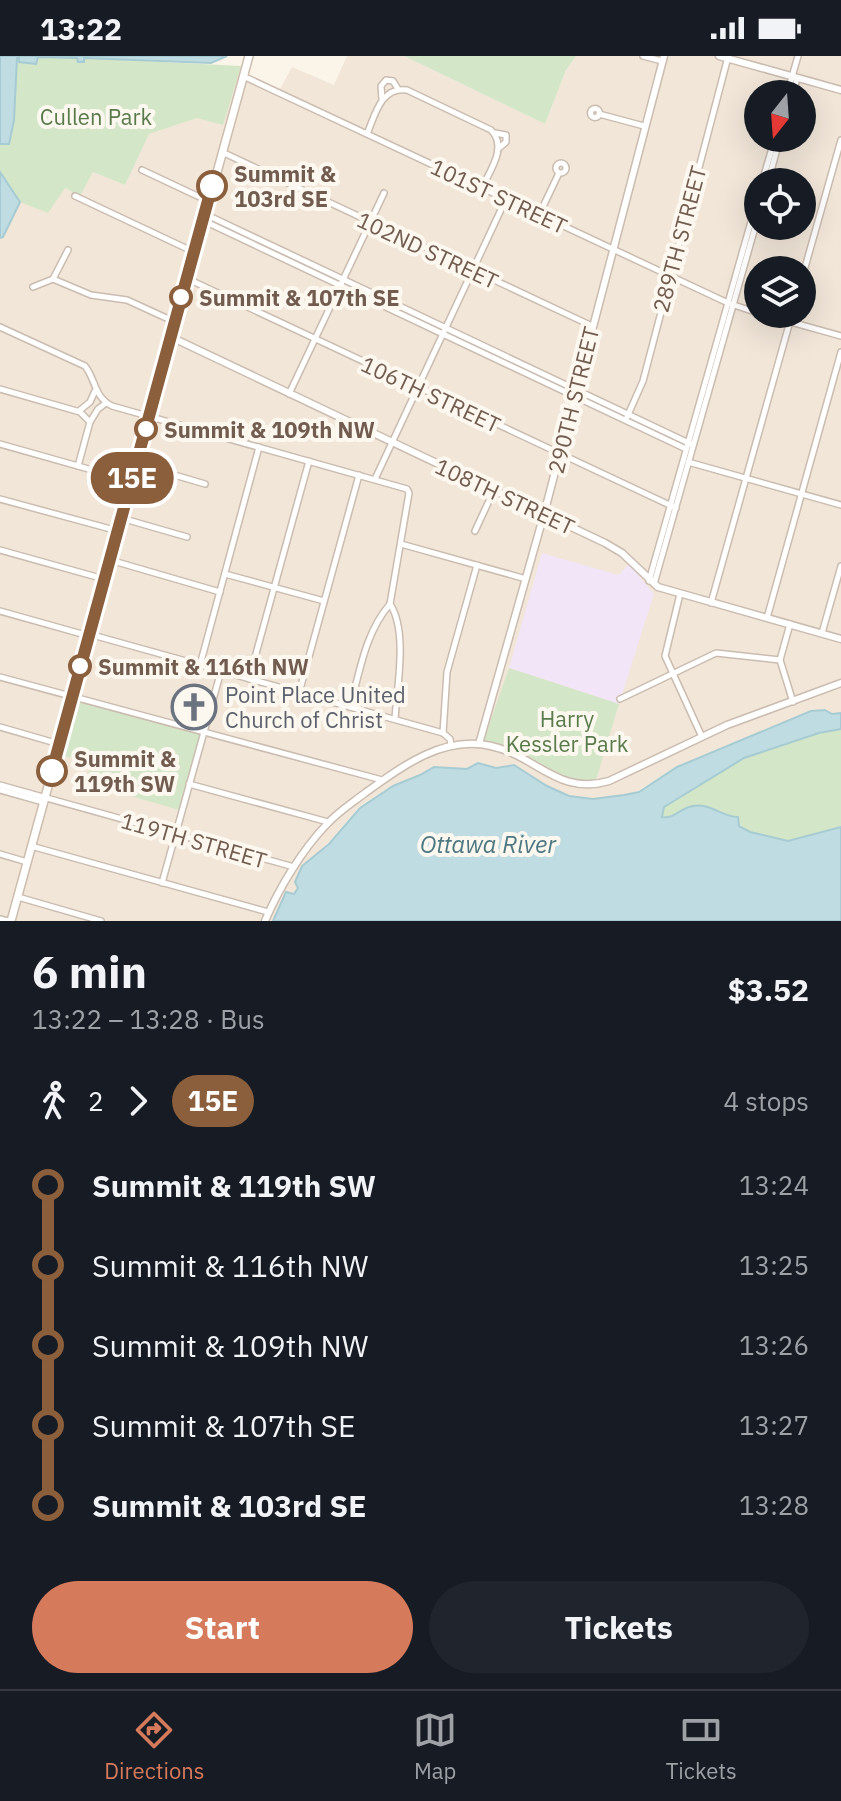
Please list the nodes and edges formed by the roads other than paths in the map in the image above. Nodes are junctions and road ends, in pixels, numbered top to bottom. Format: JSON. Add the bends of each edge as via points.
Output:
{"nodes":[{"id":1,"x":249,"y":56,"type":"edge"},
{"id":2,"x":643,"y":56,"type":"edge"},
{"id":3,"x":719,"y":56,"type":"edge"},
{"id":4,"x":798,"y":56,"type":"edge"},
{"id":5,"x":728,"y":57,"type":"edge"},
{"id":6,"x":663,"y":59,"type":"edge"},
{"id":7,"x":242,"y":75,"type":"junction"},
{"id":8,"x":795,"y":77,"type":"junction"},
{"id":9,"x":794,"y":80,"type":"edge"},
{"id":10,"x":395,"y":90,"type":"junction"},
{"id":11,"x":841,"y":90,"type":"edge"},
{"id":12,"x":382,"y":100,"type":"junction"},
{"id":13,"x":599,"y":114,"type":"dead end"},
{"id":14,"x":644,"y":126,"type":"junction"},
{"id":15,"x":367,"y":134,"type":"junction"},
{"id":16,"x":841,"y":140,"type":"edge"},
{"id":17,"x":222,"y":152,"type":"junction"},
{"id":18,"x":142,"y":170,"type":"dead end"},
{"id":19,"x":559,"y":173,"type":"dead end"},
{"id":20,"x":482,"y":188,"type":"junction"},
{"id":21,"x":384,"y":193,"type":"dead end"},
{"id":22,"x":75,"y":196,"type":"dead end"},
{"id":23,"x":506,"y":199,"type":"junction"},
{"id":24,"x":208,"y":201,"type":"junction"},
{"id":25,"x":539,"y":215,"type":"junction"},
{"id":26,"x":204,"y":218,"type":"junction"},
{"id":27,"x":370,"y":222,"type":"junction"},
{"id":28,"x":749,"y":240,"type":"edge"},
{"id":29,"x":612,"y":249,"type":"junction"},
{"id":30,"x":68,"y":250,"type":"dead end"},
{"id":31,"x":194,"y":252,"type":"junction"},
{"id":32,"x":808,"y":256,"type":"edge"},
{"id":33,"x":473,"y":271,"type":"junction"},
{"id":34,"x":669,"y":276,"type":"junction"},
{"id":35,"x":53,"y":279,"type":"junction"},
{"id":36,"x":186,"y":279,"type":"junction"},
{"id":37,"x":342,"y":283,"type":"junction"},
{"id":38,"x":33,"y":287,"type":"dead end"},
{"id":39,"x":730,"y":304,"type":"junction"},
{"id":40,"x":744,"y":308,"type":"edge"},
{"id":41,"x":175,"y":322,"type":"junction"},
{"id":42,"x":592,"y":326,"type":"junction"},
{"id":43,"x":0,"y":327,"type":"edge"},
{"id":44,"x":787,"y":328,"type":"edge"},
{"id":45,"x":811,"y":328,"type":"edge"},
{"id":46,"x":444,"y":331,"type":"junction"},
{"id":47,"x":841,"y":336,"type":"edge"},
{"id":48,"x":171,"y":337,"type":"junction"},
{"id":49,"x":315,"y":339,"type":"junction"},
{"id":50,"x":841,"y":352,"type":"edge"},
{"id":51,"x":418,"y":388,"type":"junction"},
{"id":52,"x":0,"y":389,"type":"edge"},
{"id":53,"x":96,"y":390,"type":"junction"},
{"id":54,"x":575,"y":393,"type":"junction"},
{"id":55,"x":289,"y":394,"type":"junction"},
{"id":56,"x":106,"y":403,"type":"junction"},
{"id":57,"x":78,"y":411,"type":"junction"},
{"id":58,"x":149,"y":416,"type":"junction"},
{"id":59,"x":627,"y":417,"type":"junction"},
{"id":60,"x":90,"y":422,"type":"junction"},
{"id":61,"x":392,"y":442,"type":"junction"},
{"id":62,"x":0,"y":444,"type":"edge"},
{"id":63,"x":689,"y":446,"type":"junction"},
{"id":64,"x":259,"y":447,"type":"junction"},
{"id":65,"x":559,"y":455,"type":"junction"},
{"id":66,"x":686,"y":460,"type":"junction"},
{"id":67,"x":309,"y":461,"type":"junction"},
{"id":68,"x":136,"y":464,"type":"junction"},
{"id":69,"x":78,"y":466,"type":"junction"},
{"id":70,"x":359,"y":475,"type":"junction"},
{"id":71,"x":375,"y":479,"type":"junction"},
{"id":72,"x":746,"y":479,"type":"junction"},
{"id":73,"x":131,"y":481,"type":"junction"},
{"id":74,"x":205,"y":484,"type":"dead end"},
{"id":75,"x":494,"y":490,"type":"junction"},
{"id":76,"x":801,"y":494,"type":"junction"},
{"id":77,"x":0,"y":499,"type":"edge"},
{"id":78,"x":841,"y":505,"type":"edge"},
{"id":79,"x":673,"y":507,"type":"junction"},
{"id":80,"x":544,"y":514,"type":"junction"},
{"id":81,"x":121,"y":518,"type":"junction"},
{"id":82,"x":118,"y":531,"type":"junction"},
{"id":83,"x":475,"y":531,"type":"dead end"},
{"id":84,"x":187,"y":537,"type":"dead end"},
{"id":85,"x":400,"y":544,"type":"junction"},
{"id":86,"x":0,"y":550,"type":"edge"},
{"id":87,"x":110,"y":560,"type":"junction"},
{"id":88,"x":477,"y":565,"type":"junction"},
{"id":89,"x":653,"y":566,"type":"junction"},
{"id":90,"x":841,"y":566,"type":"edge"},
{"id":91,"x":639,"y":570,"type":"junction"},
{"id":92,"x":224,"y":574,"type":"junction"},
{"id":93,"x":104,"y":579,"type":"junction"},
{"id":94,"x":527,"y":579,"type":"junction"},
{"id":95,"x":651,"y":583,"type":"junction"},
{"id":96,"x":274,"y":588,"type":"junction"},
{"id":97,"x":220,"y":592,"type":"junction"},
{"id":98,"x":680,"y":594,"type":"junction"},
{"id":99,"x":324,"y":601,"type":"junction"},
{"id":100,"x":711,"y":603,"type":"junction"},
{"id":101,"x":390,"y":604,"type":"junction"},
{"id":102,"x":0,"y":611,"type":"edge"},
{"id":103,"x":767,"y":618,"type":"junction"},
{"id":104,"x":790,"y":624,"type":"junction"},
{"id":105,"x":822,"y":633,"type":"junction"},
{"id":106,"x":89,"y":635,"type":"junction"},
{"id":107,"x":841,"y":639,"type":"edge"},
{"id":108,"x":780,"y":660,"type":"junction"},
{"id":109,"x":200,"y":665,"type":"junction"},
{"id":110,"x":221,"y":671,"type":"junction"},
{"id":111,"x":672,"y":674,"type":"junction"},
{"id":112,"x":0,"y":677,"type":"edge"},
{"id":113,"x":249,"y":679,"type":"junction"},
{"id":114,"x":841,"y":683,"type":"edge"},
{"id":115,"x":299,"y":693,"type":"junction"},
{"id":116,"x":72,"y":697,"type":"junction"},
{"id":117,"x":620,"y":699,"type":"dead end"},
{"id":118,"x":793,"y":702,"type":"junction"},
{"id":119,"x":350,"y":707,"type":"junction"},
{"id":120,"x":395,"y":719,"type":"junction"},
{"id":121,"x":0,"y":727,"type":"edge"},
{"id":122,"x":204,"y":730,"type":"junction"},
{"id":123,"x":443,"y":733,"type":"junction"},
{"id":124,"x":702,"y":737,"type":"junction"},
{"id":125,"x":59,"y":744,"type":"junction"},
{"id":126,"x":479,"y":744,"type":"junction"},
{"id":127,"x":451,"y":745,"type":"junction"},
{"id":128,"x":383,"y":781,"type":"junction"},
{"id":129,"x":189,"y":784,"type":"junction"},
{"id":130,"x":0,"y":787,"type":"edge"},
{"id":131,"x":44,"y":800,"type":"junction"},
{"id":132,"x":328,"y":822,"type":"junction"},
{"id":133,"x":175,"y":835,"type":"junction"},
{"id":134,"x":31,"y":846,"type":"junction"},
{"id":135,"x":0,"y":854,"type":"edge"},
{"id":136,"x":27,"y":862,"type":"junction"},
{"id":137,"x":295,"y":868,"type":"junction"},
{"id":138,"x":162,"y":883,"type":"junction"},
{"id":139,"x":17,"y":897,"type":"junction"},
{"id":140,"x":268,"y":912,"type":"junction"},
{"id":141,"x":0,"y":919,"type":"edge"},
{"id":142,"x":9,"y":921,"type":"edge"},
{"id":143,"x":101,"y":921,"type":"edge"},
{"id":144,"x":265,"y":921,"type":"edge"}],
"edges":[{"from":1,"to":7,"type":"main road"},
{"from":2,"to":6,"type":"street"},
{"from":3,"to":5,"type":"street"},
{"from":4,"to":8,"type":"street"},
{"from":5,"to":8,"type":"street"},
{"from":5,"to":34,"type":"street","name":"289TH STREET"},
{"from":6,"to":14,"type":"street","name":"290TH STREET"},
{"from":7,"to":15,"type":"street","name":"101ST STREET"},
{"from":7,"to":17,"type":"main road"},
{"from":8,"to":9,"type":"street"},
{"from":8,"to":11,"type":"street"},
{"from":10,"to":12,"type":"street"},
{"from":10,"to":12,"type":"street","via":[[393,81],[384,81]]},
{"from":10,"to":20,"type":"street","via":[[407,90],[495,133],[499,145]]},
{"from":12,"to":15,"type":"street"},
{"from":13,"to":14,"type":"street"},
{"from":14,"to":29,"type":"street","name":"290TH STREET"},
{"from":15,"to":20,"type":"street","name":"101ST STREET"},
{"from":16,"to":32,"type":"street"},
{"from":17,"to":24,"type":"main road"},
{"from":17,"to":27,"type":"street","name":"102ND STREET"},
{"from":18,"to":24,"type":"street"},
{"from":19,"to":25,"type":"street"},
{"from":20,"to":23,"type":"street","name":"101ST STREET"},
{"from":21,"to":27,"type":"street"},
{"from":22,"to":31,"type":"street"},
{"from":23,"to":25,"type":"street","name":"101ST STREET"},
{"from":23,"to":33,"type":"street"},
{"from":24,"to":26,"type":"main road"},
{"from":25,"to":29,"type":"street","name":"101ST STREET"},
{"from":26,"to":31,"type":"main road"},
{"from":26,"to":37,"type":"street"},
{"from":27,"to":33,"type":"street","name":"102ND STREET"},
{"from":27,"to":37,"type":"street"},
{"from":28,"to":39,"type":"street"},
{"from":29,"to":34,"type":"street","name":"101ST STREET"},
{"from":29,"to":42,"type":"street","name":"290TH STREET"},
{"from":30,"to":35,"type":"street"},
{"from":31,"to":36,"type":"main road"},
{"from":33,"to":42,"type":"street","name":"102ND STREET"},
{"from":33,"to":46,"type":"street"},
{"from":34,"to":39,"type":"street","name":"101ST STREET"},
{"from":34,"to":59,"type":"street","name":"289TH STREET","via":[[643,381]]},
{"from":35,"to":38,"type":"street"},
{"from":35,"to":41,"type":"street","via":[[91,295],[127,300]]},
{"from":36,"to":41,"type":"main road"},
{"from":36,"to":49,"type":"street","name":"106TH STREET"},
{"from":37,"to":46,"type":"street"},
{"from":37,"to":49,"type":"street"},
{"from":39,"to":40,"type":"street","name":"101ST STREET"},
{"from":39,"to":63,"type":"street"},
{"from":41,"to":48,"type":"main road"},
{"from":42,"to":54,"type":"street","name":"290TH STREET"},
{"from":43,"to":53,"type":"street","via":[[85,366]]},
{"from":44,"to":72,"type":"street"},
{"from":45,"to":47,"type":"street","name":"101ST STREET"},
{"from":46,"to":51,"type":"street"},
{"from":46,"to":54,"type":"street"},
{"from":48,"to":55,"type":"street","name":"108TH STREET"},
{"from":48,"to":58,"type":"main road"},
{"from":49,"to":51,"type":"street","name":"106TH STREET"},
{"from":49,"to":55,"type":"street"},
{"from":50,"to":76,"type":"street"},
{"from":51,"to":61,"type":"street"},
{"from":51,"to":65,"type":"street","name":"106TH STREET"},
{"from":52,"to":57,"type":"street"},
{"from":53,"to":56,"type":"street"},
{"from":53,"to":57,"type":"street"},
{"from":54,"to":59,"type":"street"},
{"from":54,"to":65,"type":"street","name":"290TH STREET"},
{"from":55,"to":61,"type":"street","name":"108TH STREET"},
{"from":56,"to":58,"type":"street"},
{"from":56,"to":60,"type":"street"},
{"from":57,"to":60,"type":"street"},
{"from":58,"to":64,"type":"street"},
{"from":58,"to":68,"type":"main road"},
{"from":59,"to":63,"type":"street"},
{"from":60,"to":69,"type":"street"},
{"from":61,"to":71,"type":"street"},
{"from":61,"to":75,"type":"street","name":"108TH STREET"},
{"from":62,"to":69,"type":"street"},
{"from":63,"to":66,"type":"street"},
{"from":64,"to":67,"type":"street"},
{"from":64,"to":92,"type":"street"},
{"from":65,"to":79,"type":"street","name":"106TH STREET"},
{"from":65,"to":80,"type":"street","name":"290TH STREET"},
{"from":66,"to":72,"type":"street"},
{"from":66,"to":79,"type":"street"},
{"from":67,"to":70,"type":"street"},
{"from":67,"to":96,"type":"street"},
{"from":68,"to":73,"type":"main road"},
{"from":68,"to":74,"type":"street"},
{"from":69,"to":73,"type":"street"},
{"from":70,"to":71,"type":"street"},
{"from":70,"to":99,"type":"street"},
{"from":71,"to":85,"type":"street","via":[[409,493]]},
{"from":72,"to":76,"type":"street"},
{"from":72,"to":100,"type":"street"},
{"from":73,"to":81,"type":"main road"},
{"from":75,"to":80,"type":"street","name":"108TH STREET"},
{"from":75,"to":83,"type":"street"},
{"from":76,"to":78,"type":"street"},
{"from":76,"to":103,"type":"street"},
{"from":77,"to":82,"type":"street"},
{"from":79,"to":89,"type":"street"},
{"from":79,"to":95,"type":"street"},
{"from":80,"to":91,"type":"street","name":"108TH STREET","via":[[616,549]]},
{"from":80,"to":94,"type":"street","name":"290TH STREET"},
{"from":81,"to":82,"type":"main road"},
{"from":81,"to":84,"type":"street"},
{"from":82,"to":87,"type":"main road"},
{"from":85,"to":88,"type":"street"},
{"from":85,"to":101,"type":"street"},
{"from":86,"to":93,"type":"street"},
{"from":87,"to":93,"type":"main road"},
{"from":87,"to":97,"type":"street"},
{"from":88,"to":94,"type":"street"},
{"from":88,"to":123,"type":"street","via":[[447,672]]},
{"from":89,"to":91,"type":"street"},
{"from":89,"to":95,"type":"street"},
{"from":90,"to":105,"type":"street"},
{"from":91,"to":95,"type":"street","name":"108TH STREET"},
{"from":92,"to":96,"type":"street"},
{"from":92,"to":97,"type":"street"},
{"from":93,"to":106,"type":"main road"},
{"from":94,"to":126,"type":"street","name":"290TH STREET"},
{"from":95,"to":98,"type":"street","name":"108TH STREET"},
{"from":96,"to":99,"type":"street"},
{"from":96,"to":113,"type":"street"},
{"from":97,"to":109,"type":"street"},
{"from":98,"to":100,"type":"street","name":"108TH STREET"},
{"from":98,"to":111,"type":"street","via":[[665,647]]},
{"from":99,"to":115,"type":"street"},
{"from":100,"to":103,"type":"street","name":"108TH STREET"},
{"from":101,"to":119,"type":"street","via":[[370,636]]},
{"from":101,"to":120,"type":"street","via":[[400,634]]},
{"from":102,"to":106,"type":"street"},
{"from":103,"to":104,"type":"street","name":"108TH STREET"},
{"from":104,"to":105,"type":"street","name":"108TH STREET"},
{"from":104,"to":108,"type":"street"},
{"from":105,"to":107,"type":"street","name":"108TH STREET"},
{"from":106,"to":109,"type":"street"},
{"from":106,"to":116,"type":"main road"},
{"from":108,"to":111,"type":"street","via":[[723,652]]},
{"from":108,"to":118,"type":"street"},
{"from":109,"to":110,"type":"street"},
{"from":110,"to":113,"type":"street"},
{"from":110,"to":122,"type":"street"},
{"from":111,"to":117,"type":"street"},
{"from":111,"to":124,"type":"street"},
{"from":112,"to":116,"type":"street"},
{"from":113,"to":115,"type":"street"},
{"from":114,"to":118,"type":"street"},
{"from":115,"to":119,"type":"street"},
{"from":116,"to":122,"type":"street"},
{"from":116,"to":125,"type":"main road"},
{"from":118,"to":124,"type":"street"},
{"from":119,"to":120,"type":"street"},
{"from":120,"to":123,"type":"street"},
{"from":121,"to":125,"type":"street"},
{"from":122,"to":128,"type":"street"},
{"from":122,"to":129,"type":"street"},
{"from":123,"to":127,"type":"street"},
{"from":124,"to":126,"type":"street","via":[[609,781],[584,786],[565,783],[505,750]]},
{"from":125,"to":131,"type":"main road"},
{"from":126,"to":127,"type":"street"},
{"from":127,"to":128,"type":"street","via":[[424,754]]},
{"from":128,"to":132,"type":"street"},
{"from":129,"to":132,"type":"street"},
{"from":129,"to":133,"type":"street"},
{"from":130,"to":131,"type":"street","name":"119TH STREET"},
{"from":131,"to":133,"type":"street","name":"119TH STREET"},
{"from":131,"to":134,"type":"main road"},
{"from":132,"to":137,"type":"street"},
{"from":133,"to":137,"type":"street","name":"119TH STREET"},
{"from":133,"to":138,"type":"street"},
{"from":134,"to":136,"type":"main road"},
{"from":134,"to":138,"type":"street"},
{"from":135,"to":136,"type":"street"},
{"from":136,"to":139,"type":"main road"},
{"from":137,"to":140,"type":"street"},
{"from":138,"to":140,"type":"street"},
{"from":139,"to":142,"type":"main road"},
{"from":139,"to":143,"type":"street"},
{"from":140,"to":144,"type":"street"},
{"from":141,"to":142,"type":"street"}]}
